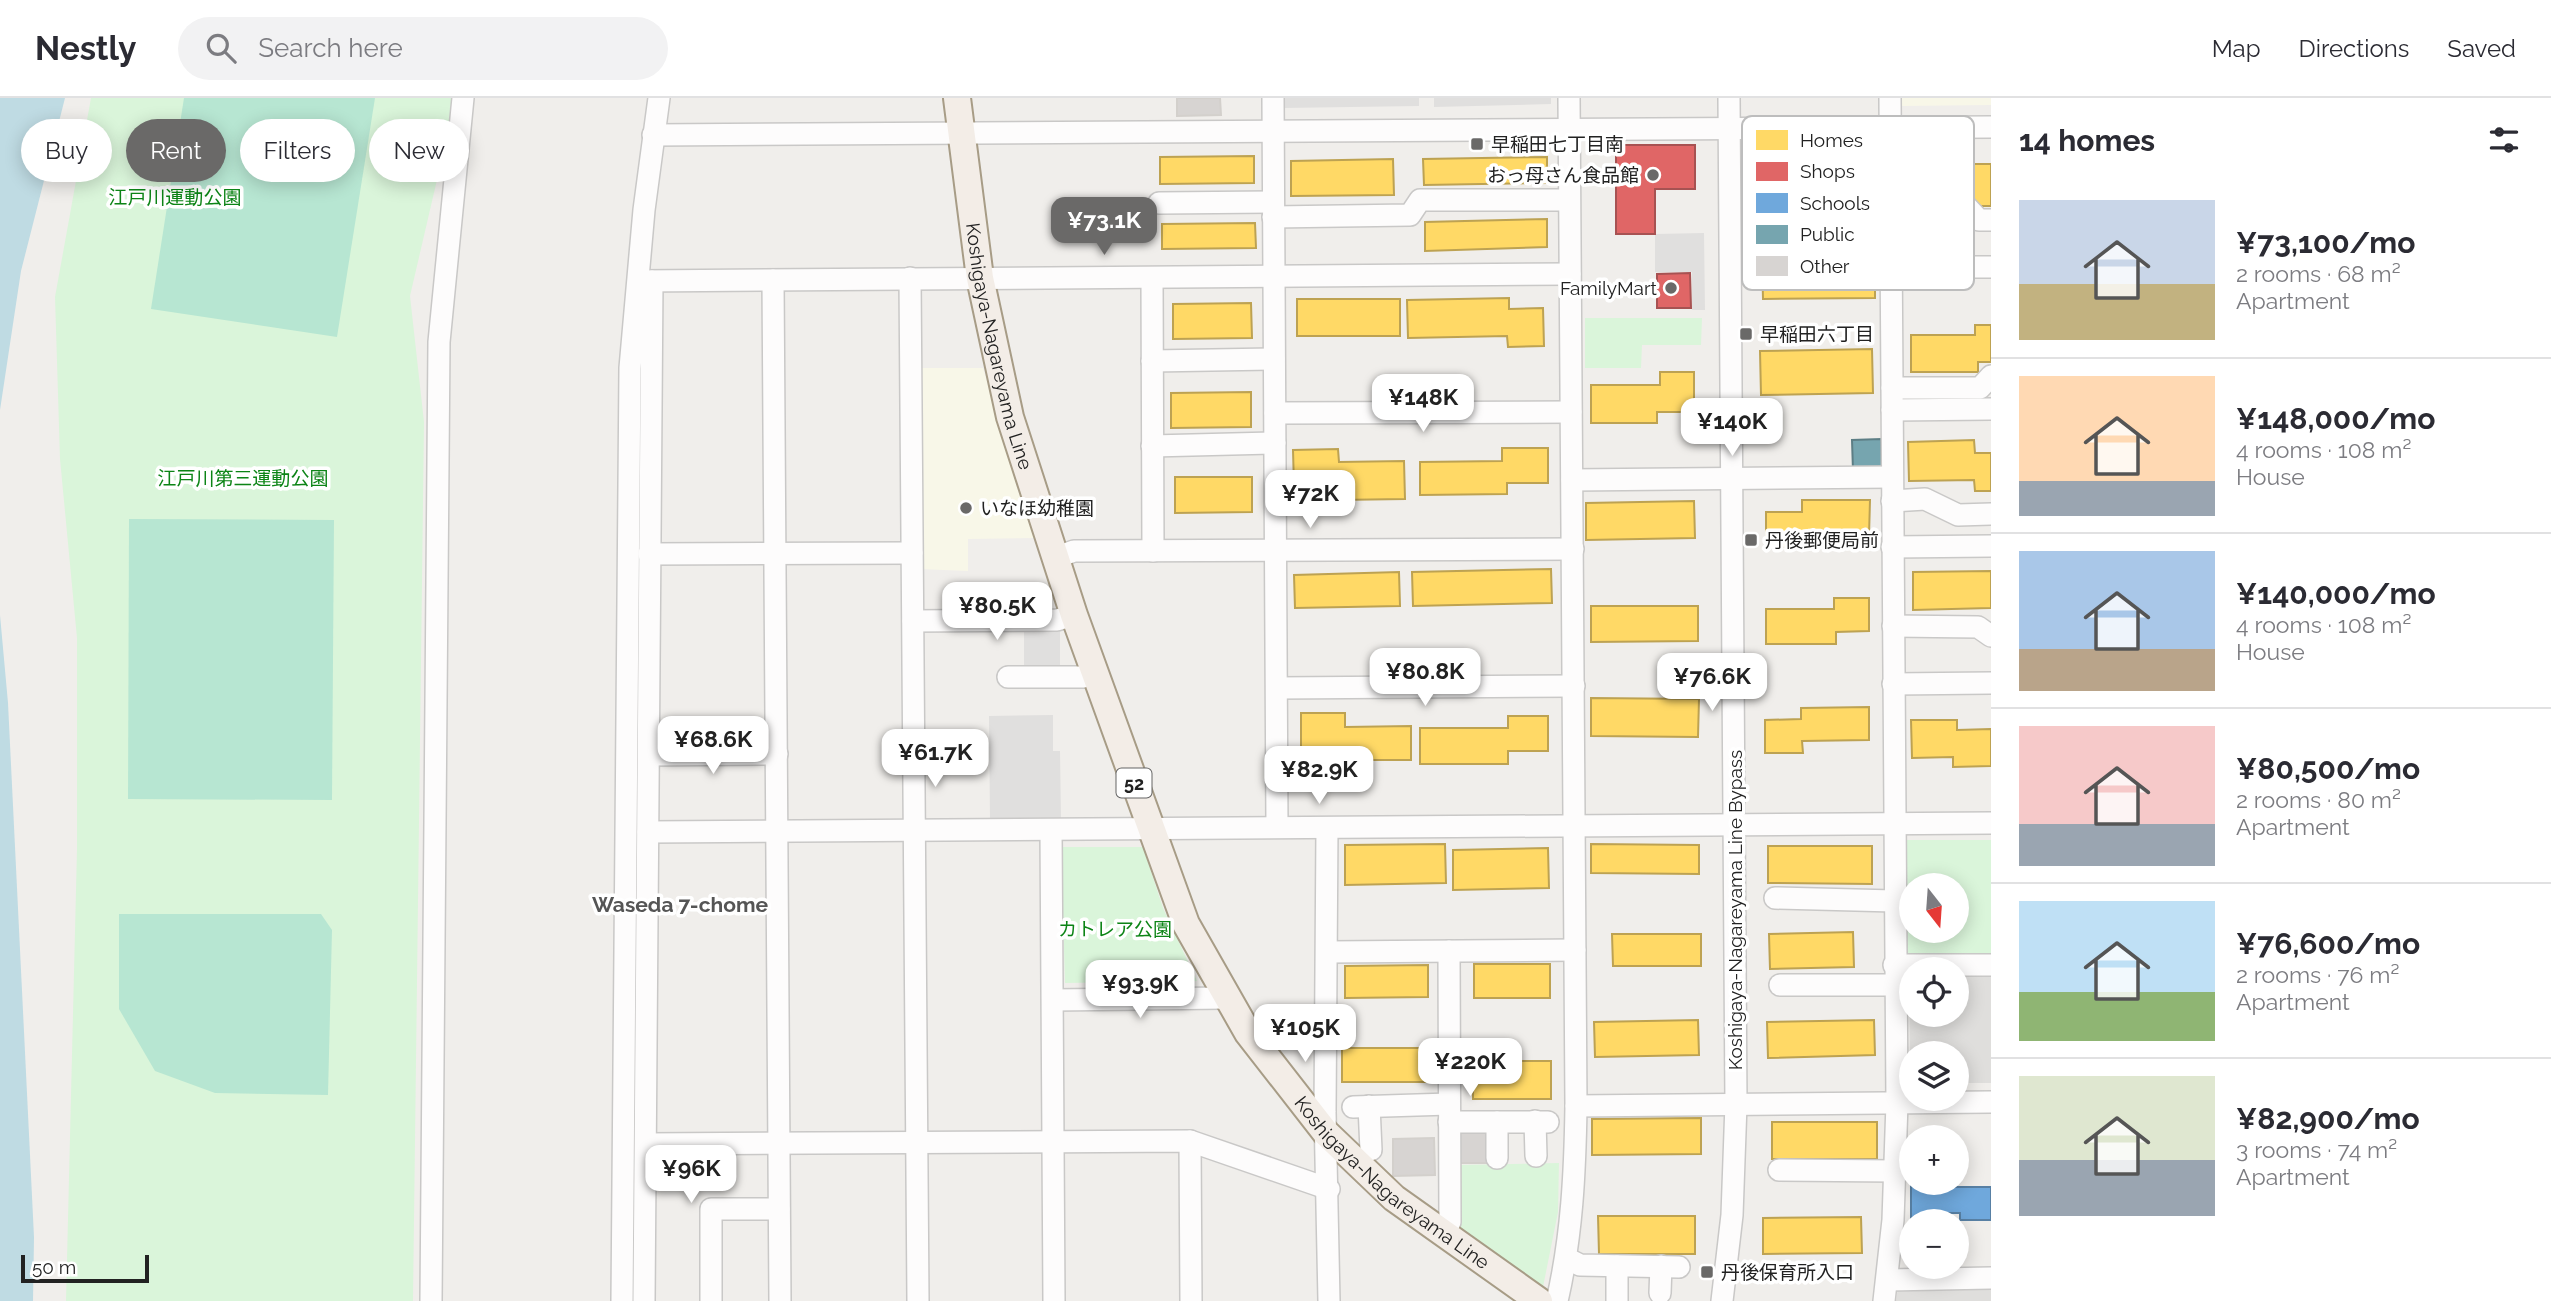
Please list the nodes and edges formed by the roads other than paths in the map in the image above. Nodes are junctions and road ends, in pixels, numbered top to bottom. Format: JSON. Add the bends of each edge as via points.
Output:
{"nodes":[{"id":1,"x":463,"y":98,"type":"edge"},
{"id":2,"x":659,"y":98,"type":"edge"},
{"id":3,"x":957,"y":98,"type":"edge"},
{"id":4,"x":1273,"y":98,"type":"edge"},
{"id":5,"x":1569,"y":98,"type":"edge"},
{"id":6,"x":1729,"y":98,"type":"edge"},
{"id":7,"x":1890,"y":98,"type":"edge"},
{"id":8,"x":1890,"y":116,"type":"edge"},
{"id":9,"x":1730,"y":128,"type":"junction"},
{"id":10,"x":1742,"y":128,"type":"edge"},
{"id":11,"x":1570,"y":130,"type":"junction"},
{"id":12,"x":1273,"y":131,"type":"junction"},
{"id":13,"x":961,"y":133,"type":"junction"},
{"id":14,"x":653,"y":135,"type":"junction"},
{"id":15,"x":1569,"y":200,"type":"junction"},
{"id":16,"x":1159,"y":203,"type":"dead end"},
{"id":17,"x":1273,"y":210,"type":"junction"},
{"id":18,"x":1974,"y":215,"type":"edge"},
{"id":19,"x":1991,"y":220,"type":"edge"},
{"id":20,"x":1570,"y":274,"type":"junction"},
{"id":21,"x":1274,"y":276,"type":"junction"},
{"id":22,"x":910,"y":278,"type":"junction"},
{"id":23,"x":980,"y":278,"type":"junction"},
{"id":24,"x":1152,"y":278,"type":"junction"},
{"id":25,"x":773,"y":280,"type":"junction"},
{"id":26,"x":645,"y":281,"type":"junction"},
{"id":27,"x":1890,"y":290,"type":"edge"},
{"id":28,"x":1274,"y":359,"type":"junction"},
{"id":29,"x":1152,"y":361,"type":"junction"},
{"id":30,"x":1991,"y":376,"type":"edge"},
{"id":31,"x":1892,"y":399,"type":"junction"},
{"id":32,"x":1991,"y":409,"type":"edge"},
{"id":33,"x":1571,"y":412,"type":"junction"},
{"id":34,"x":1275,"y":413,"type":"junction"},
{"id":35,"x":1275,"y":443,"type":"junction"},
{"id":36,"x":1152,"y":446,"type":"junction"},
{"id":37,"x":1892,"y":477,"type":"junction"},
{"id":38,"x":1572,"y":480,"type":"junction"},
{"id":39,"x":1732,"y":480,"type":"junction"},
{"id":40,"x":1892,"y":501,"type":"junction"},
{"id":41,"x":1991,"y":514,"type":"edge"},
{"id":42,"x":1991,"y":546,"type":"edge"},
{"id":43,"x":1892,"y":547,"type":"junction"},
{"id":44,"x":1573,"y":549,"type":"junction"},
{"id":45,"x":1153,"y":551,"type":"junction"},
{"id":46,"x":1275,"y":551,"type":"junction"},
{"id":47,"x":912,"y":553,"type":"junction"},
{"id":48,"x":649,"y":554,"type":"junction"},
{"id":49,"x":775,"y":554,"type":"junction"},
{"id":50,"x":1054,"y":558,"type":"junction"},
{"id":51,"x":1074,"y":615,"type":"junction"},
{"id":52,"x":913,"y":621,"type":"junction"},
{"id":53,"x":1892,"y":626,"type":"junction"},
{"id":54,"x":1991,"y":636,"type":"edge"},
{"id":55,"x":1095,"y":673,"type":"junction"},
{"id":56,"x":1008,"y":677,"type":"dead end"},
{"id":57,"x":1991,"y":683,"type":"edge"},
{"id":58,"x":1893,"y":684,"type":"junction"},
{"id":59,"x":1574,"y":686,"type":"junction"},
{"id":60,"x":1277,"y":688,"type":"junction"},
{"id":61,"x":777,"y":754,"type":"junction"},
{"id":62,"x":649,"y":755,"type":"junction"},
{"id":63,"x":1895,"y":823,"type":"junction"},
{"id":64,"x":1991,"y":823,"type":"edge"},
{"id":65,"x":1734,"y":825,"type":"junction"},
{"id":66,"x":1575,"y":826,"type":"junction"},
{"id":67,"x":1277,"y":827,"type":"junction"},
{"id":68,"x":1150,"y":828,"type":"junction"},
{"id":69,"x":1326,"y":828,"type":"junction"},
{"id":70,"x":914,"y":830,"type":"junction"},
{"id":71,"x":1051,"y":830,"type":"junction"},
{"id":72,"x":776,"y":831,"type":"junction"},
{"id":73,"x":648,"y":832,"type":"junction"},
{"id":74,"x":1775,"y":898,"type":"dead end"},
{"id":75,"x":1894,"y":901,"type":"junction"},
{"id":76,"x":1575,"y":950,"type":"junction"},
{"id":77,"x":1448,"y":951,"type":"junction"},
{"id":78,"x":1328,"y":952,"type":"junction"},
{"id":79,"x":1991,"y":965,"type":"edge"},
{"id":80,"x":1895,"y":975,"type":"junction"},
{"id":81,"x":1780,"y":985,"type":"dead end"},
{"id":82,"x":1226,"y":998,"type":"junction"},
{"id":83,"x":1053,"y":1000,"type":"junction"},
{"id":84,"x":1991,"y":1102,"type":"edge"},
{"id":85,"x":1897,"y":1103,"type":"junction"},
{"id":86,"x":1736,"y":1104,"type":"junction"},
{"id":87,"x":1576,"y":1105,"type":"junction"},
{"id":88,"x":1449,"y":1113,"type":"junction"},
{"id":89,"x":1497,"y":1122,"type":"junction"},
{"id":90,"x":1326,"y":1133,"type":"junction"},
{"id":91,"x":1190,"y":1141,"type":"junction"},
{"id":92,"x":1052,"y":1142,"type":"junction"},
{"id":93,"x":779,"y":1143,"type":"junction"},
{"id":94,"x":917,"y":1143,"type":"junction"},
{"id":95,"x":646,"y":1144,"type":"junction"},
{"id":96,"x":1371,"y":1150,"type":"dead end"},
{"id":97,"x":1536,"y":1156,"type":"dead end"},
{"id":98,"x":1497,"y":1158,"type":"dead end"},
{"id":99,"x":1779,"y":1170,"type":"dead end"},
{"id":100,"x":1895,"y":1171,"type":"junction"},
{"id":101,"x":1329,"y":1189,"type":"junction"},
{"id":102,"x":779,"y":1209,"type":"junction"},
{"id":103,"x":1444,"y":1234,"type":"junction"},
{"id":104,"x":1566,"y":1258,"type":"junction"},
{"id":105,"x":1617,"y":1266,"type":"junction"},
{"id":106,"x":1991,"y":1278,"type":"edge"},
{"id":107,"x":1886,"y":1291,"type":"edge"},
{"id":108,"x":1660,"y":1293,"type":"dead end"},
{"id":109,"x":431,"y":1301,"type":"edge"},
{"id":110,"x":622,"y":1301,"type":"edge"},
{"id":111,"x":645,"y":1301,"type":"edge"},
{"id":112,"x":710,"y":1301,"type":"edge"},
{"id":113,"x":780,"y":1301,"type":"edge"},
{"id":114,"x":918,"y":1301,"type":"edge"},
{"id":115,"x":1054,"y":1301,"type":"edge"},
{"id":116,"x":1191,"y":1301,"type":"edge"},
{"id":117,"x":1329,"y":1301,"type":"edge"},
{"id":118,"x":1539,"y":1301,"type":"edge"},
{"id":119,"x":1557,"y":1301,"type":"edge"},
{"id":120,"x":1617,"y":1301,"type":"edge"},
{"id":121,"x":1722,"y":1301,"type":"edge"}],
"edges":[{"from":1,"to":109,"type":"street","via":[[439,342]]},
{"from":2,"to":14,"type":"street"},
{"from":3,"to":13,"type":"main road","name":"Koshigaya-Nagareyama Line","number":"52"},
{"from":4,"to":12,"type":"street"},
{"from":5,"to":11,"type":"street"},
{"from":6,"to":9,"type":"street","name":"Koshigaya-Nagareyama Line Bypass"},
{"from":7,"to":8,"type":"street"},
{"from":9,"to":10,"type":"street"},
{"from":9,"to":11,"type":"street"},
{"from":9,"to":39,"type":"street","name":"Koshigaya-Nagareyama Line Bypass"},
{"from":11,"to":12,"type":"street"},
{"from":11,"to":15,"type":"street"},
{"from":12,"to":13,"type":"street"},
{"from":12,"to":17,"type":"street"},
{"from":13,"to":14,"type":"street"},
{"from":13,"to":23,"type":"main road","name":"Koshigaya-Nagareyama Line","number":"52"},
{"from":14,"to":26,"type":"street"},
{"from":15,"to":17,"type":"street","via":[[1420,200],[1410,215]]},
{"from":15,"to":20,"type":"street"},
{"from":16,"to":17,"type":"street"},
{"from":17,"to":21,"type":"street"},
{"from":18,"to":19,"type":"street","via":[[1979,220]]},
{"from":20,"to":21,"type":"street"},
{"from":20,"to":33,"type":"street"},
{"from":21,"to":24,"type":"street"},
{"from":21,"to":28,"type":"street"},
{"from":22,"to":23,"type":"street"},
{"from":22,"to":25,"type":"street"},
{"from":22,"to":47,"type":"street"},
{"from":23,"to":24,"type":"street"},
{"from":23,"to":50,"type":"main road","name":"Koshigaya-Nagareyama Line","number":"52","via":[[1010,417]]},
{"from":24,"to":29,"type":"street"},
{"from":25,"to":26,"type":"street"},
{"from":25,"to":49,"type":"street"},
{"from":26,"to":48,"type":"street"},
{"from":26,"to":110,"type":"street","via":[[630,368]]},
{"from":27,"to":31,"type":"street"},
{"from":28,"to":29,"type":"street"},
{"from":28,"to":34,"type":"street"},
{"from":29,"to":36,"type":"street"},
{"from":30,"to":31,"type":"street","via":[[1980,388]]},
{"from":31,"to":32,"type":"street"},
{"from":31,"to":37,"type":"street"},
{"from":33,"to":34,"type":"street"},
{"from":33,"to":38,"type":"street"},
{"from":34,"to":35,"type":"street"},
{"from":35,"to":36,"type":"street"},
{"from":35,"to":46,"type":"street"},
{"from":36,"to":45,"type":"street"},
{"from":37,"to":39,"type":"street"},
{"from":37,"to":40,"type":"street"},
{"from":38,"to":39,"type":"street"},
{"from":38,"to":44,"type":"street"},
{"from":39,"to":65,"type":"street","name":"Koshigaya-Nagareyama Line Bypass"},
{"from":40,"to":41,"type":"street","via":[[1925,499],[1958,515]]},
{"from":40,"to":43,"type":"street"},
{"from":42,"to":43,"type":"street"},
{"from":43,"to":53,"type":"street"},
{"from":44,"to":46,"type":"street"},
{"from":44,"to":59,"type":"street"},
{"from":45,"to":46,"type":"street"},
{"from":45,"to":50,"type":"street","via":[[1074,551]]},
{"from":46,"to":60,"type":"street"},
{"from":47,"to":49,"type":"street"},
{"from":47,"to":52,"type":"street"},
{"from":48,"to":49,"type":"street"},
{"from":48,"to":62,"type":"street"},
{"from":49,"to":61,"type":"street"},
{"from":50,"to":51,"type":"main road","name":"Koshigaya-Nagareyama Line","number":"52"},
{"from":51,"to":52,"type":"street","via":[[1050,620]]},
{"from":51,"to":55,"type":"main road","name":"Koshigaya-Nagareyama Line","number":"52"},
{"from":52,"to":70,"type":"street"},
{"from":53,"to":54,"type":"street","via":[[1978,627]]},
{"from":53,"to":58,"type":"street"},
{"from":55,"to":56,"type":"street"},
{"from":55,"to":68,"type":"main road","name":"Koshigaya-Nagareyama Line","number":"52"},
{"from":57,"to":58,"type":"street"},
{"from":58,"to":63,"type":"street"},
{"from":59,"to":60,"type":"street"},
{"from":59,"to":66,"type":"street"},
{"from":60,"to":67,"type":"street"},
{"from":61,"to":62,"type":"street"},
{"from":61,"to":72,"type":"street"},
{"from":62,"to":73,"type":"street"},
{"from":63,"to":64,"type":"street"},
{"from":63,"to":65,"type":"street"},
{"from":63,"to":75,"type":"street"},
{"from":65,"to":66,"type":"street"},
{"from":65,"to":86,"type":"street","name":"Koshigaya-Nagareyama Line Bypass"},
{"from":66,"to":69,"type":"street"},
{"from":66,"to":76,"type":"street"},
{"from":67,"to":68,"type":"street"},
{"from":67,"to":69,"type":"street"},
{"from":68,"to":71,"type":"street"},
{"from":68,"to":82,"type":"main road","name":"Koshigaya-Nagareyama Line","number":"52","via":[[1186,924]]},
{"from":69,"to":78,"type":"street"},
{"from":70,"to":71,"type":"street","via":[[1009,822]]},
{"from":70,"to":72,"type":"street"},
{"from":70,"to":94,"type":"street"},
{"from":71,"to":83,"type":"street"},
{"from":72,"to":73,"type":"street"},
{"from":72,"to":93,"type":"street"},
{"from":73,"to":95,"type":"street"},
{"from":74,"to":75,"type":"street"},
{"from":75,"to":80,"type":"street"},
{"from":76,"to":77,"type":"street"},
{"from":76,"to":87,"type":"street"},
{"from":77,"to":78,"type":"street"},
{"from":77,"to":88,"type":"street"},
{"from":78,"to":90,"type":"street"},
{"from":79,"to":80,"type":"street"},
{"from":80,"to":81,"type":"street"},
{"from":80,"to":85,"type":"street"},
{"from":82,"to":83,"type":"street"},
{"from":82,"to":90,"type":"main road","name":"Koshigaya-Nagareyama Line","number":"52","via":[[1272,1068]]},
{"from":83,"to":92,"type":"street"},
{"from":84,"to":85,"type":"street"},
{"from":85,"to":86,"type":"street"},
{"from":85,"to":100,"type":"street"},
{"from":86,"to":87,"type":"street"},
{"from":86,"to":121,"type":"street","name":"Koshigaya-Nagareyama Line Bypass","via":[[1732,1215]]},
{"from":87,"to":104,"type":"street","via":[[1575,1184]]},
{"from":88,"to":89,"type":"street"},
{"from":88,"to":96,"type":"street","via":[[1361,1107]]},
{"from":88,"to":103,"type":"street","via":[[1450,1222]]},
{"from":89,"to":97,"type":"street","via":[[1542,1122]]},
{"from":89,"to":98,"type":"street"},
{"from":90,"to":101,"type":"street"},
{"from":90,"to":103,"type":"main road","name":"Koshigaya-Nagareyama Line","number":"52","via":[[1394,1198]]},
{"from":91,"to":92,"type":"street"},
{"from":91,"to":101,"type":"street"},
{"from":91,"to":116,"type":"street"},
{"from":92,"to":94,"type":"street"},
{"from":92,"to":115,"type":"street"},
{"from":93,"to":94,"type":"street"},
{"from":93,"to":95,"type":"street"},
{"from":93,"to":102,"type":"street"},
{"from":94,"to":114,"type":"street"},
{"from":95,"to":111,"type":"street"},
{"from":99,"to":100,"type":"street"},
{"from":100,"to":107,"type":"street"},
{"from":101,"to":117,"type":"street"},
{"from":102,"to":112,"type":"street","via":[[711,1209]]},
{"from":102,"to":113,"type":"street"},
{"from":103,"to":118,"type":"main road","name":"Koshigaya-Nagareyama Line","number":"52"},
{"from":104,"to":105,"type":"street","via":[[1580,1265]]},
{"from":104,"to":119,"type":"street"},
{"from":105,"to":108,"type":"street","via":[[1670,1267]]},
{"from":105,"to":120,"type":"street"},
{"from":106,"to":107,"type":"street"}]}
